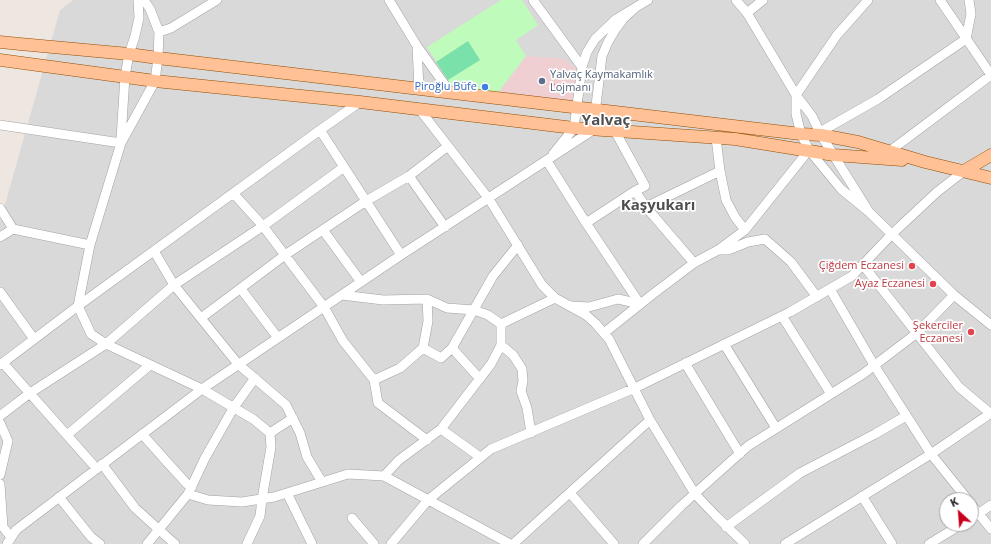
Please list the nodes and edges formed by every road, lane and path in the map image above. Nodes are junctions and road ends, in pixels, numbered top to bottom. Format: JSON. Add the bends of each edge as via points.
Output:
{"nodes":[{"id":1,"x":138,"y":0,"type":"edge"},
{"id":2,"x":144,"y":0,"type":"edge"},
{"id":3,"x":217,"y":0,"type":"edge"},
{"id":4,"x":389,"y":0,"type":"edge"},
{"id":5,"x":533,"y":0,"type":"edge"},
{"id":6,"x":648,"y":0,"type":"edge"},
{"id":7,"x":736,"y":0,"type":"edge"},
{"id":8,"x":763,"y":0,"type":"edge"},
{"id":9,"x":868,"y":0,"type":"edge"},
{"id":10,"x":940,"y":0,"type":"edge"},
{"id":11,"x":971,"y":1,"type":"edge"},
{"id":12,"x":635,"y":8,"type":"junction"},
{"id":13,"x":747,"y":13,"type":"junction"},
{"id":14,"x":159,"y":32,"type":"junction"},
{"id":15,"x":966,"y":39,"type":"junction"},
{"id":16,"x":0,"y":42,"type":"edge"},
{"id":17,"x":417,"y":46,"type":"junction"},
{"id":18,"x":129,"y":54,"type":"junction"},
{"id":19,"x":158,"y":58,"type":"junction"},
{"id":20,"x":0,"y":63,"type":"edge"},
{"id":21,"x":582,"y":67,"type":"junction"},
{"id":22,"x":991,"y":75,"type":"edge"},
{"id":23,"x":125,"y":76,"type":"junction"},
{"id":24,"x":155,"y":81,"type":"junction"},
{"id":25,"x":549,"y":84,"type":"dead end"},
{"id":26,"x":580,"y":87,"type":"junction"},
{"id":27,"x":419,"y":89,"type":"junction"},
{"id":28,"x":450,"y":92,"type":"junction"},
{"id":29,"x":796,"y":95,"type":"junction"},
{"id":30,"x":360,"y":102,"type":"junction"},
{"id":31,"x":576,"y":107,"type":"junction"},
{"id":32,"x":596,"y":109,"type":"junction"},
{"id":33,"x":420,"y":110,"type":"junction"},
{"id":34,"x":0,"y":125,"type":"edge"},
{"id":35,"x":574,"y":128,"type":"junction"},
{"id":36,"x":320,"y":130,"type":"junction"},
{"id":37,"x":593,"y":130,"type":"junction"},
{"id":38,"x":614,"y":132,"type":"junction"},
{"id":39,"x":801,"y":134,"type":"junction"},
{"id":40,"x":821,"y":134,"type":"junction"},
{"id":41,"x":716,"y":138,"type":"junction"},
{"id":42,"x":121,"y":142,"type":"junction"},
{"id":43,"x":448,"y":146,"type":"junction"},
{"id":44,"x":809,"y":150,"type":"junction"},
{"id":45,"x":890,"y":151,"type":"junction"},
{"id":46,"x":834,"y":155,"type":"junction"},
{"id":47,"x":991,"y":155,"type":"edge"},
{"id":48,"x":878,"y":158,"type":"junction"},
{"id":49,"x":547,"y":161,"type":"junction"},
{"id":50,"x":925,"y":162,"type":"junction"},
{"id":51,"x":344,"y":167,"type":"junction"},
{"id":52,"x":720,"y":171,"type":"junction"},
{"id":53,"x":964,"y":171,"type":"junction"},
{"id":54,"x":409,"y":176,"type":"junction"},
{"id":55,"x":991,"y":178,"type":"edge"},
{"id":56,"x":635,"y":191,"type":"junction"},
{"id":57,"x":232,"y":193,"type":"junction"},
{"id":58,"x":489,"y":198,"type":"junction"},
{"id":59,"x":366,"y":201,"type":"junction"},
{"id":60,"x":646,"y":207,"type":"junction"},
{"id":61,"x":0,"y":208,"type":"edge"},
{"id":62,"x":869,"y":212,"type":"junction"},
{"id":63,"x":586,"y":223,"type":"junction"},
{"id":64,"x":263,"y":226,"type":"junction"},
{"id":65,"x":445,"y":227,"type":"junction"},
{"id":66,"x":13,"y":229,"type":"junction"},
{"id":67,"x":323,"y":230,"type":"junction"},
{"id":68,"x":745,"y":230,"type":"junction"},
{"id":69,"x":892,"y":234,"type":"junction"},
{"id":70,"x":0,"y":237,"type":"edge"},
{"id":71,"x":90,"y":245,"type":"junction"},
{"id":72,"x":518,"y":245,"type":"junction"},
{"id":73,"x":718,"y":250,"type":"junction"},
{"id":74,"x":154,"y":251,"type":"junction"},
{"id":75,"x":286,"y":255,"type":"junction"},
{"id":76,"x":401,"y":255,"type":"junction"},
{"id":77,"x":694,"y":263,"type":"junction"},
{"id":78,"x":863,"y":265,"type":"junction"},
{"id":79,"x":362,"y":282,"type":"junction"},
{"id":80,"x":174,"y":285,"type":"junction"},
{"id":81,"x":241,"y":289,"type":"junction"},
{"id":82,"x":830,"y":289,"type":"junction"},
{"id":83,"x":0,"y":292,"type":"edge"},
{"id":84,"x":342,"y":295,"type":"junction"},
{"id":85,"x":817,"y":296,"type":"junction"},
{"id":86,"x":954,"y":296,"type":"junction"},
{"id":87,"x":555,"y":298,"type":"junction"},
{"id":88,"x":427,"y":299,"type":"junction"},
{"id":89,"x":640,"y":304,"type":"junction"},
{"id":90,"x":78,"y":306,"type":"junction"},
{"id":91,"x":570,"y":306,"type":"junction"},
{"id":92,"x":324,"y":307,"type":"junction"},
{"id":93,"x":474,"y":310,"type":"junction"},
{"id":94,"x":782,"y":316,"type":"junction"},
{"id":95,"x":201,"y":318,"type":"junction"},
{"id":96,"x":501,"y":324,"type":"junction"},
{"id":97,"x":991,"y":326,"type":"edge"},
{"id":98,"x":604,"y":333,"type":"junction"},
{"id":99,"x":917,"y":333,"type":"junction"},
{"id":100,"x":278,"y":338,"type":"junction"},
{"id":101,"x":34,"y":339,"type":"junction"},
{"id":102,"x":106,"y":344,"type":"junction"},
{"id":103,"x":724,"y":344,"type":"junction"},
{"id":104,"x":501,"y":345,"type":"junction"},
{"id":105,"x":423,"y":348,"type":"junction"},
{"id":106,"x":452,"y":348,"type":"junction"},
{"id":107,"x":685,"y":363,"type":"junction"},
{"id":108,"x":2,"y":364,"type":"edge"},
{"id":109,"x":238,"y":364,"type":"junction"},
{"id":110,"x":150,"y":365,"type":"junction"},
{"id":111,"x":874,"y":366,"type":"junction"},
{"id":112,"x":255,"y":378,"type":"junction"},
{"id":113,"x":480,"y":379,"type":"junction"},
{"id":114,"x":374,"y":380,"type":"junction"},
{"id":115,"x":635,"y":388,"type":"junction"},
{"id":116,"x":202,"y":389,"type":"junction"},
{"id":117,"x":30,"y":393,"type":"junction"},
{"id":118,"x":831,"y":394,"type":"junction"},
{"id":119,"x":234,"y":407,"type":"junction"},
{"id":120,"x":991,"y":414,"type":"edge"},
{"id":121,"x":0,"y":416,"type":"edge"},
{"id":122,"x":906,"y":416,"type":"junction"},
{"id":123,"x":293,"y":418,"type":"junction"},
{"id":124,"x":650,"y":420,"type":"junction"},
{"id":125,"x":0,"y":423,"type":"edge"},
{"id":126,"x":776,"y":428,"type":"junction"},
{"id":127,"x":441,"y":429,"type":"junction"},
{"id":128,"x":270,"y":433,"type":"junction"},
{"id":129,"x":531,"y":433,"type":"junction"},
{"id":130,"x":142,"y":434,"type":"junction"},
{"id":131,"x":67,"y":435,"type":"junction"},
{"id":132,"x":427,"y":440,"type":"junction"},
{"id":133,"x":740,"y":454,"type":"junction"},
{"id":134,"x":931,"y":454,"type":"junction"},
{"id":135,"x":480,"y":457,"type":"junction"},
{"id":136,"x":100,"y":466,"type":"junction"},
{"id":137,"x":0,"y":475,"type":"edge"},
{"id":138,"x":384,"y":476,"type":"junction"},
{"id":139,"x":322,"y":482,"type":"junction"},
{"id":140,"x":0,"y":484,"type":"edge"},
{"id":141,"x":190,"y":490,"type":"junction"},
{"id":142,"x":962,"y":492,"type":"edge"},
{"id":143,"x":287,"y":493,"type":"junction"},
{"id":144,"x":570,"y":493,"type":"junction"},
{"id":145,"x":695,"y":494,"type":"junction"},
{"id":146,"x":862,"y":496,"type":"junction"},
{"id":147,"x":59,"y":497,"type":"junction"},
{"id":148,"x":262,"y":499,"type":"junction"},
{"id":149,"x":428,"y":500,"type":"junction"},
{"id":150,"x":991,"y":505,"type":"edge"},
{"id":151,"x":979,"y":513,"type":"edge"},
{"id":152,"x":352,"y":518,"type":"dead end"},
{"id":153,"x":979,"y":519,"type":"edge"},
{"id":154,"x":726,"y":527,"type":"junction"},
{"id":155,"x":991,"y":529,"type":"edge"},
{"id":156,"x":158,"y":530,"type":"junction"},
{"id":157,"x":949,"y":532,"type":"edge"},
{"id":158,"x":9,"y":541,"type":"edge"},
{"id":159,"x":150,"y":543,"type":"edge"},
{"id":160,"x":742,"y":543,"type":"edge"},
{"id":161,"x":100,"y":544,"type":"edge"},
{"id":162,"x":175,"y":544,"type":"edge"},
{"id":163,"x":247,"y":544,"type":"edge"},
{"id":164,"x":312,"y":544,"type":"edge"},
{"id":165,"x":374,"y":544,"type":"edge"},
{"id":166,"x":391,"y":544,"type":"edge"},
{"id":167,"x":512,"y":544,"type":"edge"},
{"id":168,"x":614,"y":544,"type":"edge"},
{"id":169,"x":643,"y":544,"type":"edge"},
{"id":170,"x":785,"y":544,"type":"edge"},
{"id":171,"x":892,"y":544,"type":"edge"},
{"id":172,"x":929,"y":544,"type":"edge"}],
"edges":[{"from":1,"to":18,"type":"street","via":[[139,18]]},
{"from":2,"to":14,"type":"street"},
{"from":3,"to":14,"type":"street","via":[[171,28]]},
{"from":4,"to":17,"type":"street"},
{"from":5,"to":21,"type":"street"},
{"from":6,"to":12,"type":"street"},
{"from":7,"to":13,"type":"street"},
{"from":8,"to":13,"type":"street"},
{"from":9,"to":29,"type":"street","via":[[837,35]]},
{"from":10,"to":15,"type":"street"},
{"from":11,"to":15,"type":"street"},
{"from":12,"to":21,"type":"street","via":[[616,19],[594,39]]},
{"from":12,"to":32,"type":"street","via":[[615,30],[602,56]]},
{"from":13,"to":29,"type":"street"},
{"from":14,"to":19,"type":"street"},
{"from":15,"to":22,"type":"street"},
{"from":15,"to":40,"type":"street"},
{"from":16,"to":18,"type":"main road"},
{"from":17,"to":27,"type":"street"},
{"from":17,"to":28,"type":"street"},
{"from":18,"to":19,"type":"main road"},
{"from":18,"to":23,"type":"street"},
{"from":19,"to":24,"type":"street"},
{"from":19,"to":27,"type":"main road"},
{"from":20,"to":23,"type":"main road"},
{"from":21,"to":26,"type":"street"},
{"from":22,"to":45,"type":"street"},
{"from":23,"to":24,"type":"main road"},
{"from":23,"to":42,"type":"street"},
{"from":24,"to":30,"type":"main road"},
{"from":24,"to":42,"type":"street"},
{"from":25,"to":26,"type":"path"},
{"from":26,"to":31,"type":"street"},
{"from":27,"to":28,"type":"main road"},
{"from":28,"to":31,"type":"main road"},
{"from":29,"to":39,"type":"street","via":[[796,114]]},
{"from":29,"to":40,"type":"street","via":[[812,116]]},
{"from":30,"to":33,"type":"main road"},
{"from":30,"to":36,"type":"street"},
{"from":31,"to":32,"type":"main road"},
{"from":31,"to":35,"type":"street"},
{"from":32,"to":37,"type":"street"},
{"from":32,"to":39,"type":"main road"},
{"from":33,"to":35,"type":"main road"},
{"from":33,"to":43,"type":"street"},
{"from":34,"to":42,"type":"street"},
{"from":35,"to":37,"type":"main road"},
{"from":35,"to":49,"type":"street"},
{"from":36,"to":51,"type":"street"},
{"from":36,"to":57,"type":"street"},
{"from":37,"to":38,"type":"main road"},
{"from":37,"to":49,"type":"street"},
{"from":38,"to":41,"type":"main road"},
{"from":38,"to":56,"type":"street","via":[[645,186]]},
{"from":39,"to":40,"type":"main road"},
{"from":39,"to":44,"type":"street"},
{"from":40,"to":45,"type":"main road"},
{"from":40,"to":46,"type":"street"},
{"from":41,"to":44,"type":"main road"},
{"from":41,"to":52,"type":"street"},
{"from":42,"to":71,"type":"street"},
{"from":43,"to":54,"type":"street"},
{"from":43,"to":58,"type":"street"},
{"from":44,"to":46,"type":"main road"},
{"from":44,"to":62,"type":"street","via":[[841,189]]},
{"from":44,"to":68,"type":"street"},
{"from":45,"to":48,"type":"street"},
{"from":45,"to":50,"type":"main road"},
{"from":46,"to":48,"type":"main road"},
{"from":46,"to":62,"type":"street"},
{"from":47,"to":53,"type":"main road"},
{"from":48,"to":50,"type":"main road"},
{"from":49,"to":58,"type":"street"},
{"from":49,"to":63,"type":"street"},
{"from":50,"to":53,"type":"main road"},
{"from":51,"to":59,"type":"street"},
{"from":51,"to":64,"type":"street"},
{"from":52,"to":60,"type":"street"},
{"from":52,"to":68,"type":"street","via":[[726,200]]},
{"from":53,"to":55,"type":"main road"},
{"from":53,"to":69,"type":"street"},
{"from":54,"to":59,"type":"street"},
{"from":54,"to":65,"type":"street"},
{"from":56,"to":60,"type":"street"},
{"from":56,"to":63,"type":"street"},
{"from":57,"to":64,"type":"street"},
{"from":57,"to":74,"type":"street"},
{"from":58,"to":65,"type":"street"},
{"from":58,"to":72,"type":"street"},
{"from":59,"to":67,"type":"street"},
{"from":59,"to":76,"type":"street"},
{"from":60,"to":77,"type":"street"},
{"from":61,"to":66,"type":"street"},
{"from":62,"to":69,"type":"street"},
{"from":63,"to":89,"type":"street"},
{"from":64,"to":75,"type":"street"},
{"from":64,"to":80,"type":"street"},
{"from":65,"to":76,"type":"street"},
{"from":66,"to":70,"type":"street"},
{"from":66,"to":71,"type":"street"},
{"from":67,"to":75,"type":"street"},
{"from":67,"to":79,"type":"street"},
{"from":68,"to":73,"type":"street"},
{"from":69,"to":78,"type":"street"},
{"from":69,"to":86,"type":"street"},
{"from":71,"to":90,"type":"street"},
{"from":72,"to":87,"type":"street","via":[[542,285]]},
{"from":72,"to":93,"type":"street","via":[[492,276]]},
{"from":73,"to":77,"type":"street"},
{"from":73,"to":85,"type":"street","via":[[728,250],[765,239],[791,262]]},
{"from":74,"to":80,"type":"street"},
{"from":74,"to":90,"type":"street"},
{"from":75,"to":81,"type":"street"},
{"from":75,"to":92,"type":"street"},
{"from":76,"to":79,"type":"street"},
{"from":77,"to":89,"type":"street"},
{"from":78,"to":82,"type":"street","via":[[852,276]]},
{"from":78,"to":99,"type":"street"},
{"from":79,"to":84,"type":"street"},
{"from":80,"to":95,"type":"street"},
{"from":80,"to":102,"type":"street"},
{"from":81,"to":95,"type":"street"},
{"from":81,"to":100,"type":"street"},
{"from":82,"to":85,"type":"street"},
{"from":82,"to":111,"type":"street"},
{"from":83,"to":101,"type":"street"},
{"from":84,"to":88,"type":"street","via":[[383,300]]},
{"from":84,"to":92,"type":"street"},
{"from":85,"to":94,"type":"street"},
{"from":86,"to":97,"type":"street"},
{"from":86,"to":99,"type":"street"},
{"from":87,"to":91,"type":"street"},
{"from":87,"to":96,"type":"street"},
{"from":88,"to":93,"type":"street","via":[[447,308]]},
{"from":88,"to":105,"type":"street","via":[[428,321]]},
{"from":89,"to":91,"type":"street","via":[[618,299],[589,307]]},
{"from":89,"to":98,"type":"street"},
{"from":90,"to":101,"type":"street"},
{"from":90,"to":102,"type":"street","via":[[91,334]]},
{"from":91,"to":98,"type":"street","via":[[586,315]]},
{"from":92,"to":100,"type":"street"},
{"from":92,"to":114,"type":"street","via":[[343,341]]},
{"from":93,"to":96,"type":"street","via":[[488,315]]},
{"from":93,"to":106,"type":"street"},
{"from":94,"to":103,"type":"street"},
{"from":94,"to":118,"type":"street"},
{"from":95,"to":109,"type":"street"},
{"from":96,"to":104,"type":"street"},
{"from":98,"to":115,"type":"street"},
{"from":99,"to":111,"type":"street"},
{"from":99,"to":120,"type":"street","via":[[959,387]]},
{"from":100,"to":109,"type":"street"},
{"from":101,"to":108,"type":"street"},
{"from":102,"to":110,"type":"street"},
{"from":102,"to":117,"type":"street"},
{"from":103,"to":107,"type":"street"},
{"from":103,"to":126,"type":"street"},
{"from":104,"to":113,"type":"street"},
{"from":104,"to":129,"type":"street","via":[[513,355],[522,369],[521,391]]},
{"from":105,"to":106,"type":"street","via":[[442,358]]},
{"from":105,"to":114,"type":"street","via":[[400,368]]},
{"from":106,"to":113,"type":"street"},
{"from":107,"to":115,"type":"street"},
{"from":107,"to":133,"type":"street"},
{"from":108,"to":117,"type":"street"},
{"from":109,"to":112,"type":"street"},
{"from":109,"to":116,"type":"street"},
{"from":110,"to":116,"type":"street"},
{"from":110,"to":131,"type":"street"},
{"from":111,"to":118,"type":"street"},
{"from":111,"to":122,"type":"street"},
{"from":112,"to":119,"type":"street"},
{"from":112,"to":123,"type":"street","via":[[286,405]]},
{"from":113,"to":127,"type":"street"},
{"from":114,"to":132,"type":"street","via":[[378,403]]},
{"from":115,"to":124,"type":"street"},
{"from":115,"to":129,"type":"street"},
{"from":116,"to":119,"type":"street"},
{"from":116,"to":130,"type":"street"},
{"from":117,"to":121,"type":"street"},
{"from":117,"to":131,"type":"street"},
{"from":118,"to":126,"type":"street"},
{"from":119,"to":128,"type":"street"},
{"from":119,"to":141,"type":"street"},
{"from":120,"to":134,"type":"street"},
{"from":122,"to":134,"type":"street"},
{"from":122,"to":154,"type":"street","via":[[800,473]]},
{"from":123,"to":128,"type":"street"},
{"from":123,"to":139,"type":"street","via":[[308,457]]},
{"from":124,"to":144,"type":"street"},
{"from":124,"to":145,"type":"street"},
{"from":125,"to":137,"type":"street","via":[[8,441]]},
{"from":126,"to":133,"type":"street"},
{"from":127,"to":132,"type":"street"},
{"from":127,"to":135,"type":"street"},
{"from":128,"to":148,"type":"street","via":[[271,447]]},
{"from":129,"to":135,"type":"street","via":[[491,449]]},
{"from":130,"to":136,"type":"street"},
{"from":130,"to":141,"type":"street"},
{"from":131,"to":136,"type":"street"},
{"from":132,"to":138,"type":"street","via":[[399,460]]},
{"from":133,"to":145,"type":"street"},
{"from":134,"to":142,"type":"street"},
{"from":134,"to":146,"type":"street"},
{"from":135,"to":149,"type":"street"},
{"from":136,"to":147,"type":"street"},
{"from":136,"to":156,"type":"street","via":[[135,508]]},
{"from":138,"to":139,"type":"street","via":[[348,474]]},
{"from":138,"to":149,"type":"street"},
{"from":139,"to":143,"type":"street"},
{"from":140,"to":158,"type":"street","via":[[2,527]]},
{"from":141,"to":148,"type":"street","via":[[208,500],[242,502]]},
{"from":141,"to":156,"type":"street"},
{"from":143,"to":148,"type":"street"},
{"from":143,"to":164,"type":"street"},
{"from":144,"to":167,"type":"street"},
{"from":144,"to":168,"type":"street"},
{"from":145,"to":154,"type":"street"},
{"from":145,"to":169,"type":"street"},
{"from":146,"to":170,"type":"street"},
{"from":146,"to":171,"type":"street"},
{"from":147,"to":158,"type":"street","via":[[16,530]]},
{"from":147,"to":161,"type":"street","via":[[91,537]]},
{"from":148,"to":163,"type":"street","via":[[260,516]]},
{"from":149,"to":166,"type":"street"},
{"from":149,"to":167,"type":"street"},
{"from":150,"to":151,"type":"street"},
{"from":152,"to":165,"type":"street"},
{"from":153,"to":155,"type":"street"},
{"from":154,"to":160,"type":"street"},
{"from":156,"to":159,"type":"street"},
{"from":156,"to":162,"type":"street"},
{"from":157,"to":172,"type":"street"}]}
